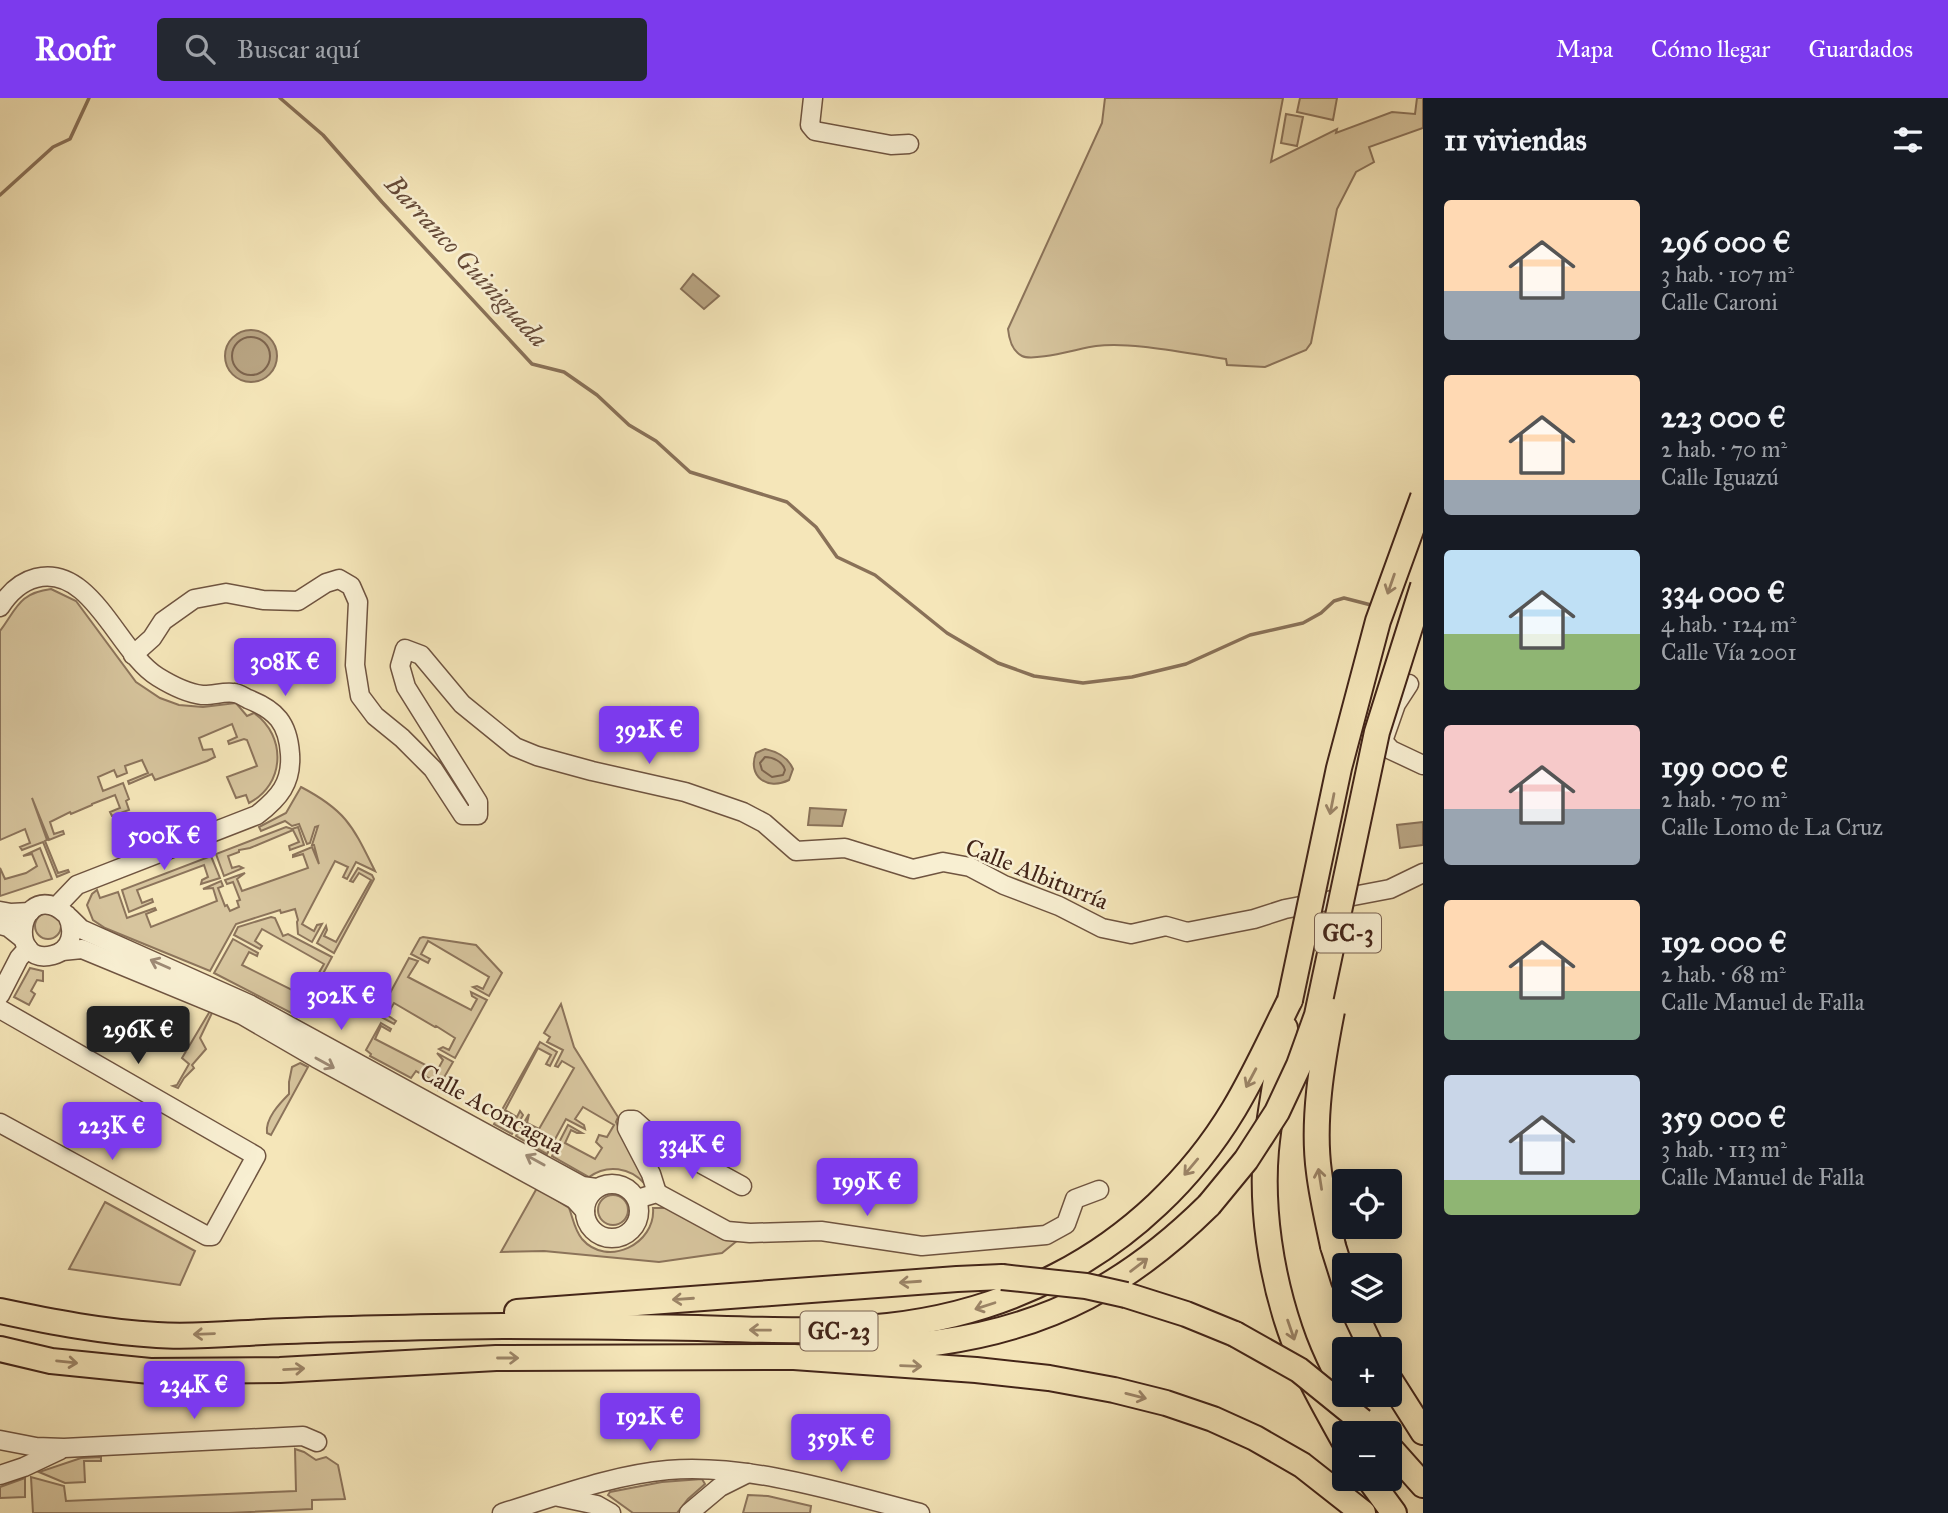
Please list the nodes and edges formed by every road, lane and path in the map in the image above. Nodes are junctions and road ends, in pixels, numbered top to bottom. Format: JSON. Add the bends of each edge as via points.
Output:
{"nodes":[{"id":1,"x":813,"y":98,"type":"edge"},
{"id":2,"x":909,"y":144,"type":"dead end"},
{"id":3,"x":1423,"y":497,"type":"edge"},
{"id":4,"x":1423,"y":586,"type":"edge"},
{"id":5,"x":0,"y":607,"type":"edge"},
{"id":6,"x":1423,"y":626,"type":"edge"},
{"id":7,"x":133,"y":655,"type":"junction"},
{"id":8,"x":1409,"y":684,"type":"dead end"},
{"id":9,"x":1423,"y":765,"type":"edge"},
{"id":10,"x":1423,"y":873,"type":"edge"},
{"id":11,"x":0,"y":911,"type":"edge"},
{"id":12,"x":61,"y":911,"type":"junction"},
{"id":13,"x":30,"y":912,"type":"junction"},
{"id":14,"x":0,"y":925,"type":"edge"},
{"id":15,"x":25,"y":943,"type":"junction"},
{"id":16,"x":62,"y":951,"type":"junction"},
{"id":17,"x":0,"y":995,"type":"edge"},
{"id":18,"x":1290,"y":1000,"type":"junction"},
{"id":19,"x":0,"y":1009,"type":"edge"},
{"id":20,"x":0,"y":1123,"type":"edge"},
{"id":21,"x":742,"y":1186,"type":"dead end"},
{"id":22,"x":596,"y":1188,"type":"junction"},
{"id":23,"x":1099,"y":1190,"type":"dead end"},
{"id":24,"x":657,"y":1193,"type":"junction"},
{"id":25,"x":637,"y":1199,"type":"junction"},
{"id":26,"x":584,"y":1211,"type":"junction"},
{"id":27,"x":1335,"y":1253,"type":"edge"},
{"id":28,"x":0,"y":1311,"type":"edge"},
{"id":29,"x":370,"y":1328,"type":"junction"},
{"id":30,"x":0,"y":1349,"type":"edge"},
{"id":31,"x":794,"y":1357,"type":"junction"},
{"id":32,"x":1402,"y":1399,"type":"edge"},
{"id":33,"x":1333,"y":1421,"type":"edge"},
{"id":34,"x":1361,"y":1421,"type":"edge"},
{"id":35,"x":1423,"y":1432,"type":"edge"},
{"id":36,"x":0,"y":1440,"type":"edge"},
{"id":37,"x":317,"y":1441,"type":"dead end"},
{"id":38,"x":64,"y":1448,"type":"junction"},
{"id":39,"x":1402,"y":1461,"type":"edge"},
{"id":40,"x":751,"y":1472,"type":"junction"},
{"id":41,"x":0,"y":1475,"type":"edge"},
{"id":42,"x":1423,"y":1485,"type":"edge"},
{"id":43,"x":1378,"y":1491,"type":"edge"},
{"id":44,"x":556,"y":1496,"type":"junction"},
{"id":45,"x":502,"y":1513,"type":"edge"},
{"id":46,"x":611,"y":1513,"type":"edge"},
{"id":47,"x":689,"y":1513,"type":"edge"},
{"id":48,"x":920,"y":1513,"type":"edge"},
{"id":49,"x":1363,"y":1513,"type":"edge"},
{"id":50,"x":1394,"y":1513,"type":"edge"}],
"edges":[{"from":1,"to":2,"type":"street","via":[[810,125],[815,131]]},
{"from":3,"to":18,"type":"highway","number":"GC-3","one_way":true,"bridge":true,"via":[[1378,621],[1346,741]]},
{"from":31,"to":4,"type":"highway","number":"GC-23","one_way":true,"bridge":true,"via":[[942,1342],[1001,1330],[1065,1308],[1125,1276],[1209,1205],[1277,1112],[1317,1015],[1377,732]]},
{"from":5,"to":7,"type":"street","via":[[20,584],[32,578],[63,579],[86,593]]},
{"from":27,"to":6,"type":"highway","number":"GC-3","one_way":true,"bridge":true,"via":[[1318,1170],[1322,1059],[1391,732]]},
{"from":7,"to":10,"type":"street","name":"Calle Albiturría","via":[[163,621],[194,599],[226,593],[298,601],[340,579],[351,586],[358,602],[355,664],[360,696],[375,716],[433,769],[463,815],[478,815],[478,802],[406,687],[400,666],[405,649],[421,655],[461,704],[514,747],[743,812],[764,823],[796,851],[845,848],[914,869],[943,862],[970,867],[1102,928],[1131,934],[1166,926],[1187,932],[1390,889]]},
{"from":7,"to":12,"type":"street","via":[[178,689],[201,695],[234,692],[266,706],[289,735],[291,767],[286,787],[257,815],[77,885]]},
{"from":8,"to":9,"type":"street","via":[[1396,704],[1383,741],[1391,750]]},
{"from":11,"to":13,"type":"street"},
{"from":12,"to":13,"type":"street","via":[[47,906]]},
{"from":12,"to":16,"type":"street","via":[[72,930]]},
{"from":22,"to":12,"type":"street","name":"Calle Aconcagua","one_way":true,"via":[[582,1186],[248,1004],[81,929]]},
{"from":13,"to":15,"type":"street","via":[[22,924]]},
{"from":14,"to":15,"type":"street"},
{"from":15,"to":16,"type":"street","via":[[41,956]]},
{"from":15,"to":17,"type":"street"},
{"from":16,"to":26,"type":"street","name":"Calle Aconcagua","one_way":true,"via":[[82,949],[242,1015],[574,1199]]},
{"from":18,"to":29,"type":"highway","number":"GC-23","one_way":true,"via":[[1232,1112],[1172,1191],[1099,1251],[1058,1275],[959,1315],[884,1328],[826,1331],[600,1326]]},
{"from":18,"to":33,"type":"highway","number":"GC-3","one_way":true,"bridge":true,"via":[[1266,1151],[1266,1203],[1274,1265],[1291,1332]]},
{"from":19,"to":20,"type":"street","via":[[256,1156],[212,1236],[207,1236]]},
{"from":21,"to":24,"type":"street","via":[[628,1120],[626,1128]]},
{"from":22,"to":25,"type":"street","via":[[614,1184]]},
{"from":22,"to":26,"type":"street"},
{"from":23,"to":24,"type":"street","via":[[1075,1199],[1066,1224],[1046,1235],[922,1246],[821,1231],[727,1231]]},
{"from":24,"to":25,"type":"street"},
{"from":25,"to":26,"type":"street","via":[[636,1225],[623,1237],[605,1238],[590,1228]]},
{"from":29,"to":28,"type":"highway","number":"GC-23","one_way":true,"via":[[159,1335],[74,1326]]},
{"from":34,"to":29,"type":"highway","one_way":true,"bridge":true,"via":[[1299,1370],[1235,1334],[1186,1314],[1086,1286],[1003,1277],[573,1307]]},
{"from":30,"to":31,"type":"highway","number":"GC-23","one_way":true,"via":[[51,1361],[150,1371],[280,1370],[496,1358]]},
{"from":31,"to":49,"type":"highway","one_way":true,"via":[[976,1370],[1114,1390],[1167,1403],[1255,1438],[1302,1465]]},
{"from":32,"to":35,"type":"highway"},
{"from":36,"to":38,"type":"street"},
{"from":37,"to":38,"type":"street","via":[[303,1436]]},
{"from":38,"to":41,"type":"street"},
{"from":39,"to":42,"type":"highway"},
{"from":40,"to":44,"type":"street","via":[[669,1470]]},
{"from":40,"to":47,"type":"street","via":[[720,1488]]},
{"from":40,"to":48,"type":"street"},
{"from":43,"to":50,"type":"highway"},
{"from":44,"to":45,"type":"street"},
{"from":44,"to":46,"type":"street","via":[[597,1505]]}]}
